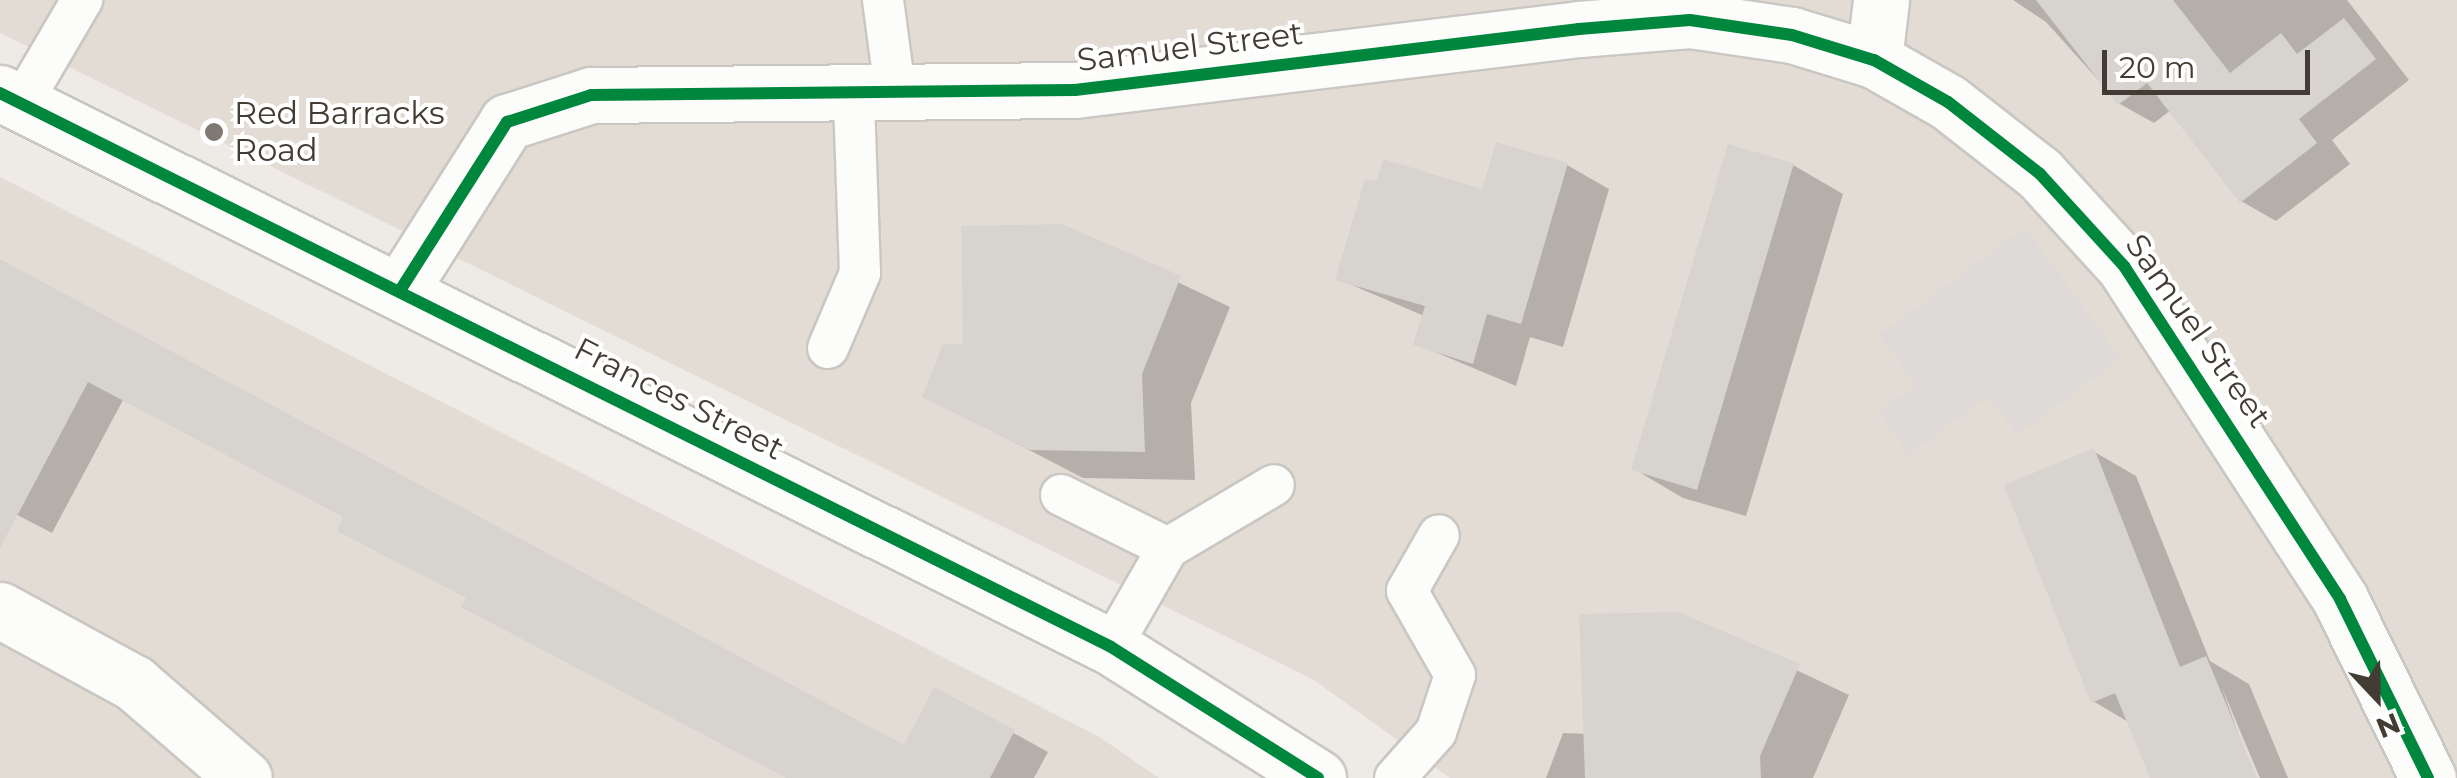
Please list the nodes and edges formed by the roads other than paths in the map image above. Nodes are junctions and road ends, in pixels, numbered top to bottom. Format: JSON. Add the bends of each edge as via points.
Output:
{"nodes":[{"id":1,"x":82,"y":0,"type":"edge"},
{"id":2,"x":883,"y":0,"type":"edge"},
{"id":3,"x":1881,"y":0,"type":"edge"},
{"id":4,"x":1874,"y":60,"type":"junction"},
{"id":5,"x":875,"y":97,"type":"junction"},
{"id":6,"x":11,"y":99,"type":"edge"},
{"id":7,"x":402,"y":290,"type":"junction"},
{"id":8,"x":828,"y":348,"type":"dead end"},
{"id":9,"x":1274,"y":485,"type":"dead end"},
{"id":10,"x":1061,"y":495,"type":"dead end"},
{"id":11,"x":1439,"y":535,"type":"dead end"},
{"id":12,"x":1168,"y":548,"type":"junction"},
{"id":13,"x":0,"y":610,"type":"edge"},
{"id":14,"x":1111,"y":647,"type":"junction"},
{"id":15,"x":244,"y":778,"type":"edge"},
{"id":16,"x":1318,"y":778,"type":"edge"},
{"id":17,"x":1395,"y":778,"type":"edge"},
{"id":18,"x":2428,"y":778,"type":"edge"}],
"edges":[{"from":1,"to":6,"type":"lane"},
{"from":2,"to":5,"type":"lane"},
{"from":3,"to":4,"type":"street"},
{"from":4,"to":5,"type":"street","name":"Samuel Street","via":[[1792,34],[1690,20],[1075,90]]},
{"from":4,"to":18,"type":"street","name":"Samuel Street","via":[[1948,102],[2040,174],[2124,266],[2340,599]]},
{"from":5,"to":7,"type":"street","name":"Samuel Street","via":[[591,95],[545,103],[507,122],[482,152]]},
{"from":5,"to":8,"type":"lane","via":[[860,273]]},
{"from":6,"to":7,"type":"street","name":"Frances Street"},
{"from":7,"to":14,"type":"street","name":"Frances Street"},
{"from":9,"to":12,"type":"lane"},
{"from":10,"to":12,"type":"lane"},
{"from":11,"to":17,"type":"lane","via":[[1407,592],[1455,675],[1436,732]]},
{"from":12,"to":14,"type":"lane"},
{"from":13,"to":15,"type":"street","via":[[134,684]]},
{"from":14,"to":16,"type":"street","name":"Frances Street"}]}
